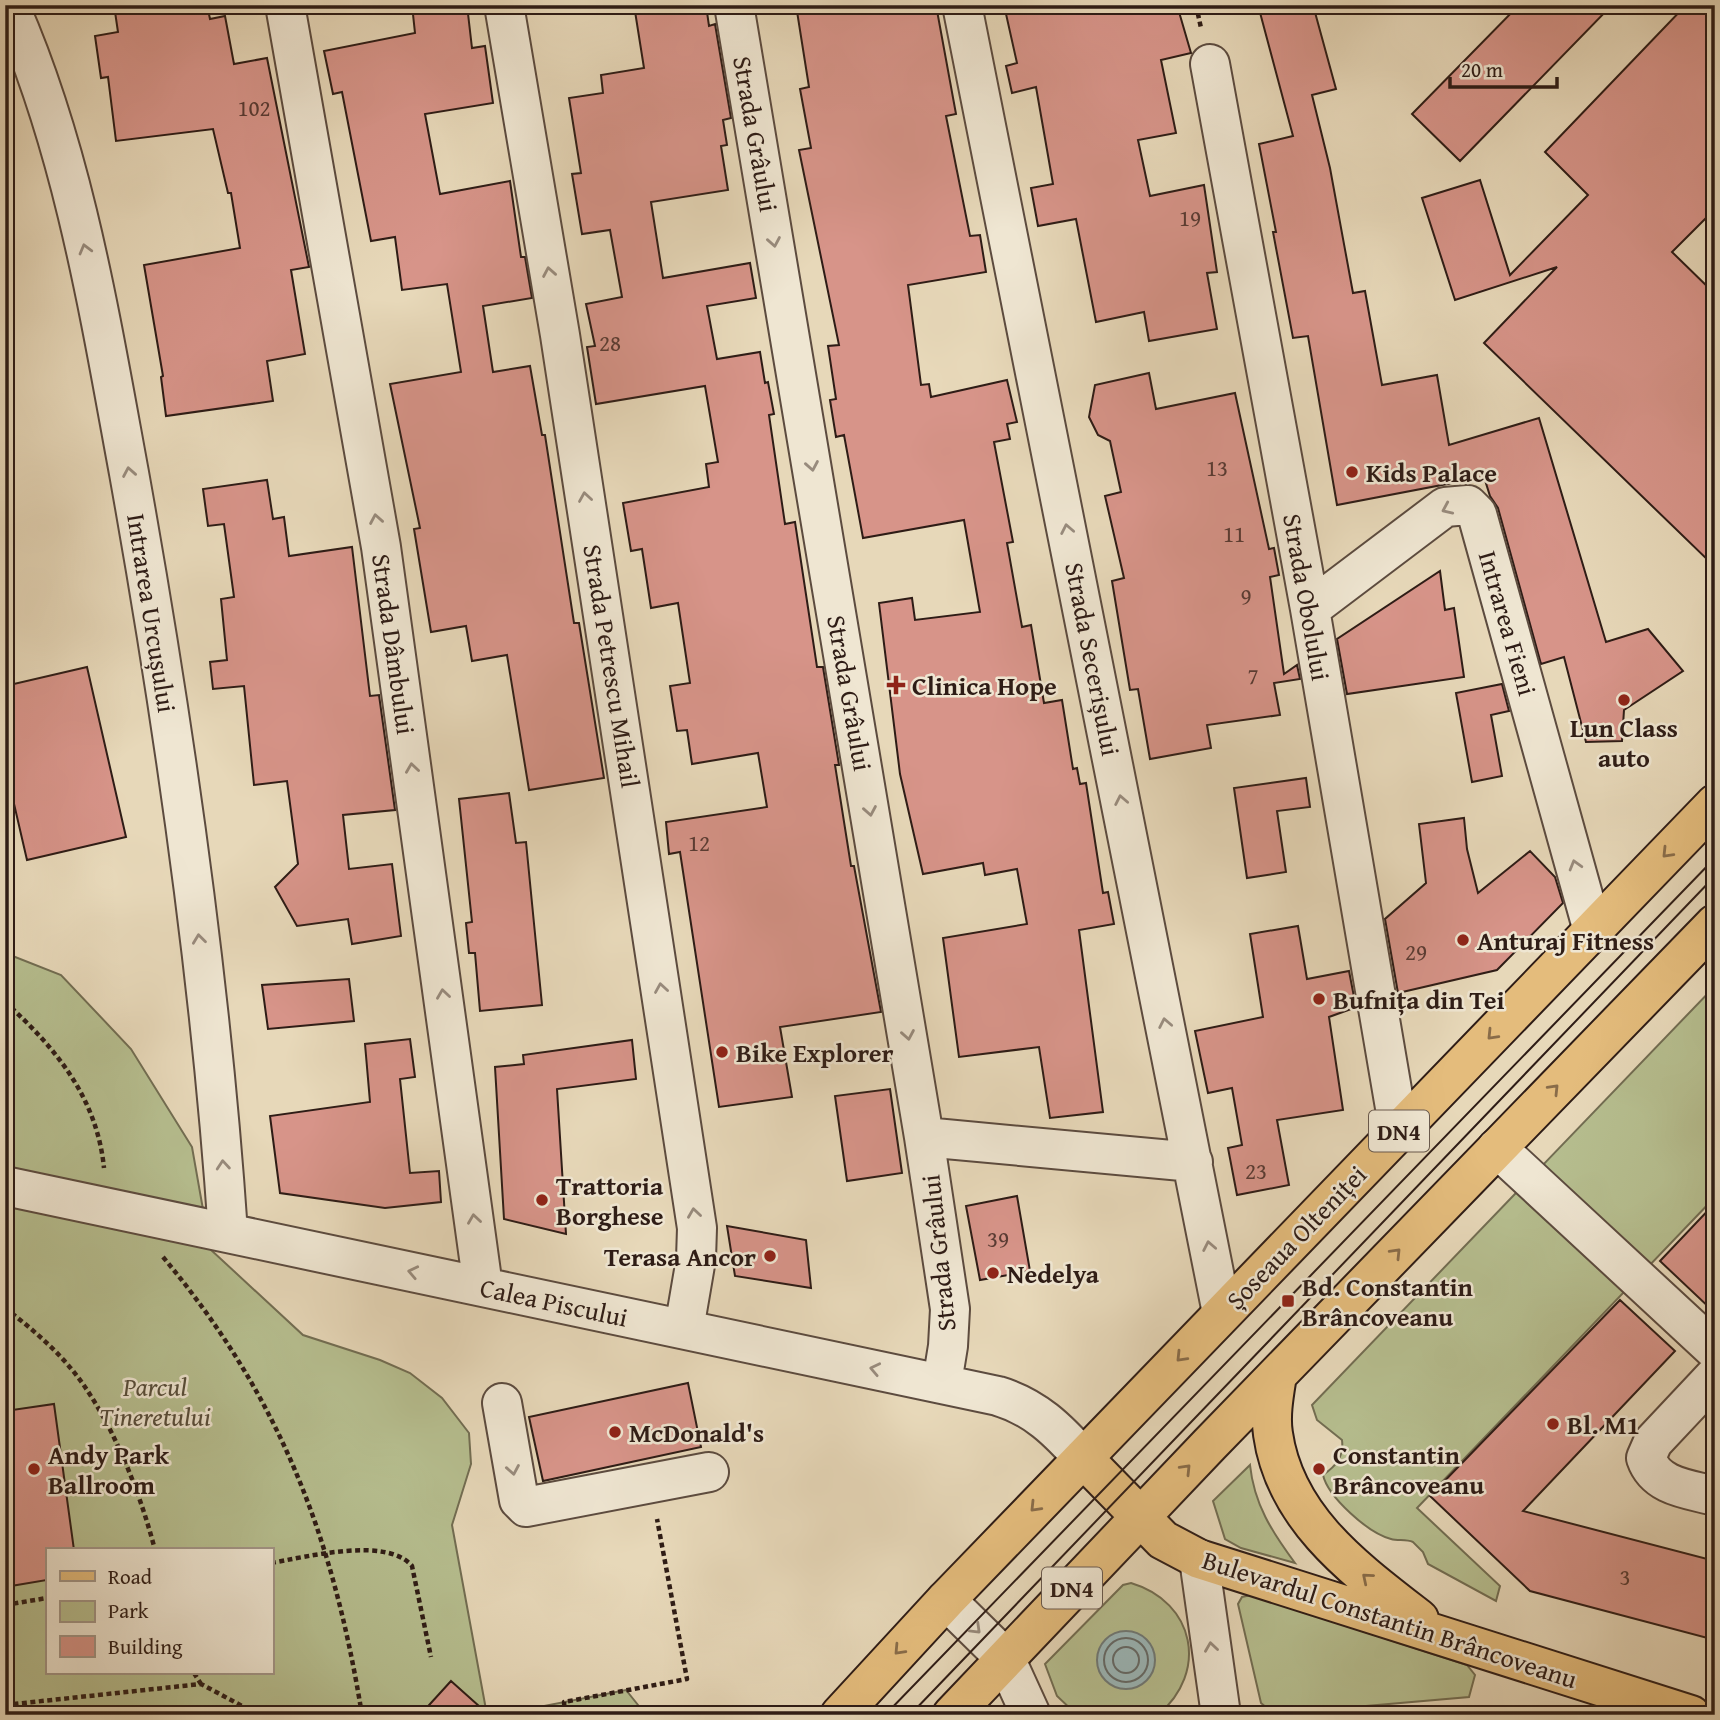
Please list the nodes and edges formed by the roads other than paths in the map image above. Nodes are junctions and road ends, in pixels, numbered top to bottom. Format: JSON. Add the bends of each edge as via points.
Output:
{"nodes":[{"id":1,"x":9,"y":5,"type":"edge"},
{"id":2,"x":285,"y":5,"type":"edge"},
{"id":3,"x":504,"y":5,"type":"edge"},
{"id":4,"x":734,"y":5,"type":"edge"},
{"id":5,"x":962,"y":5,"type":"edge"},
{"id":6,"x":1210,"y":64,"type":"dead end"},
{"id":7,"x":1310,"y":610,"type":"junction"},
{"id":8,"x":1709,"y":822,"type":"edge"},
{"id":9,"x":1715,"y":924,"type":"edge"},
{"id":10,"x":1593,"y":931,"type":"junction"},
{"id":11,"x":1399,"y":1131,"type":"junction"},
{"id":12,"x":924,"y":1137,"type":"junction"},
{"id":13,"x":1497,"y":1148,"type":"junction"},
{"id":14,"x":1193,"y":1162,"type":"junction"},
{"id":15,"x":5,"y":1186,"type":"edge"},
{"id":16,"x":228,"y":1233,"type":"junction"},
{"id":17,"x":483,"y":1287,"type":"junction"},
{"id":18,"x":1222,"y":1313,"type":"junction"},
{"id":19,"x":684,"y":1329,"type":"junction"},
{"id":20,"x":1715,"y":1350,"type":"edge"},
{"id":21,"x":1277,"y":1375,"type":"junction"},
{"id":22,"x":1715,"y":1376,"type":"edge"},
{"id":23,"x":942,"y":1383,"type":"junction"},
{"id":24,"x":502,"y":1403,"type":"dead end"},
{"id":25,"x":1083,"y":1458,"type":"junction"},
{"id":26,"x":709,"y":1472,"type":"dead end"},
{"id":27,"x":1715,"y":1496,"type":"edge"},
{"id":28,"x":1139,"y":1518,"type":"junction"},
{"id":29,"x":1199,"y":1559,"type":"junction"},
{"id":30,"x":946,"y":1600,"type":"junction"},
{"id":31,"x":1440,"y":1635,"type":"junction"},
{"id":32,"x":1005,"y":1658,"type":"junction"},
{"id":33,"x":840,"y":1715,"type":"edge"},
{"id":34,"x":952,"y":1715,"type":"edge"},
{"id":35,"x":1031,"y":1715,"type":"edge"},
{"id":36,"x":1221,"y":1715,"type":"edge"},
{"id":37,"x":1691,"y":1715,"type":"edge"}],
"edges":[{"from":16,"to":1,"type":"street","name":"Intrarea Urcușului","one_way":true,"via":[[190,865],[144,556],[96,288],[37,68]]},
{"from":17,"to":2,"type":"street","name":"Strada Dâmbului","one_way":true,"via":[[381,547]]},
{"from":19,"to":3,"type":"street","name":"Strada Petrescu Mihail","one_way":true,"via":[[696,1251],[695,1215],[560,335]]},
{"from":4,"to":12,"type":"street","name":"Strada Grâului","one_way":true},
{"from":14,"to":5,"type":"street","name":"Strada Secerișului","one_way":true},
{"from":6,"to":7,"type":"street","name":"Strada Obolului"},
{"from":10,"to":7,"type":"street","name":"Intrarea Fieni","one_way":true,"via":[[1477,514],[1468,505],[1445,507]]},
{"from":7,"to":11,"type":"street","name":"Strada Obolului"},
{"from":8,"to":10,"type":"main road","name":"Șoseaua Olteniței","number":"DN4","one_way":true},
{"from":13,"to":9,"type":"main road","number":"DN4","one_way":true},
{"from":10,"to":11,"type":"main road","name":"Șoseaua Olteniței","number":"DN4","one_way":true},
{"from":11,"to":18,"type":"main road","name":"Șoseaua Olteniței","number":"DN4"},
{"from":12,"to":14,"type":"street"},
{"from":12,"to":23,"type":"street","name":"Strada Grâului","via":[[950,1309]]},
{"from":13,"to":20,"type":"street"},
{"from":21,"to":13,"type":"main road","number":"DN4","one_way":true},
{"from":18,"to":14,"type":"street","name":"Strada Secerișului","one_way":true},
{"from":15,"to":16,"type":"street","name":"Calea Piscului","via":[[108,1208],[165,1236]]},
{"from":17,"to":16,"type":"street","name":"Calea Piscului","one_way":true},
{"from":17,"to":19,"type":"street","name":"Calea Piscului"},
{"from":18,"to":25,"type":"main road","name":"Șoseaua Olteniței","number":"DN4","one_way":true},
{"from":23,"to":19,"type":"street","name":"Calea Piscului","one_way":true},
{"from":28,"to":21,"type":"main road","number":"DN4","one_way":true},
{"from":31,"to":21,"type":"main road","one_way":true,"via":[[1344,1559],[1306,1516],[1284,1473],[1273,1433]]},
{"from":22,"to":27,"type":"street","via":[[1653,1442],[1646,1458],[1650,1471],[1661,1480]]},
{"from":23,"to":25,"type":"street","name":"Calea Piscului","via":[[1016,1401],[1049,1422]]},
{"from":24,"to":26,"type":"street","one_way":true,"via":[[519,1500],[526,1507]]},
{"from":25,"to":28,"type":"main road"},
{"from":25,"to":30,"type":"main road","name":"Șoseaua Olteniței","number":"DN4","one_way":true},
{"from":28,"to":29,"type":"main road","name":"Bulevardul Constantin Brâncoveanu","via":[[1163,1540]]},
{"from":28,"to":32,"type":"main road","number":"DN4"},
{"from":29,"to":31,"type":"main road","name":"Bulevardul Constantin Brâncoveanu"},
{"from":36,"to":29,"type":"street","one_way":true},
{"from":30,"to":32,"type":"street","one_way":true},
{"from":30,"to":33,"type":"main road","name":"Șoseaua Olteniței","number":"DN4","one_way":true},
{"from":31,"to":37,"type":"main road","name":"Bulevardul Constantin Brâncoveanu"},
{"from":32,"to":34,"type":"main road","number":"DN4"},
{"from":32,"to":35,"type":"street"}]}
